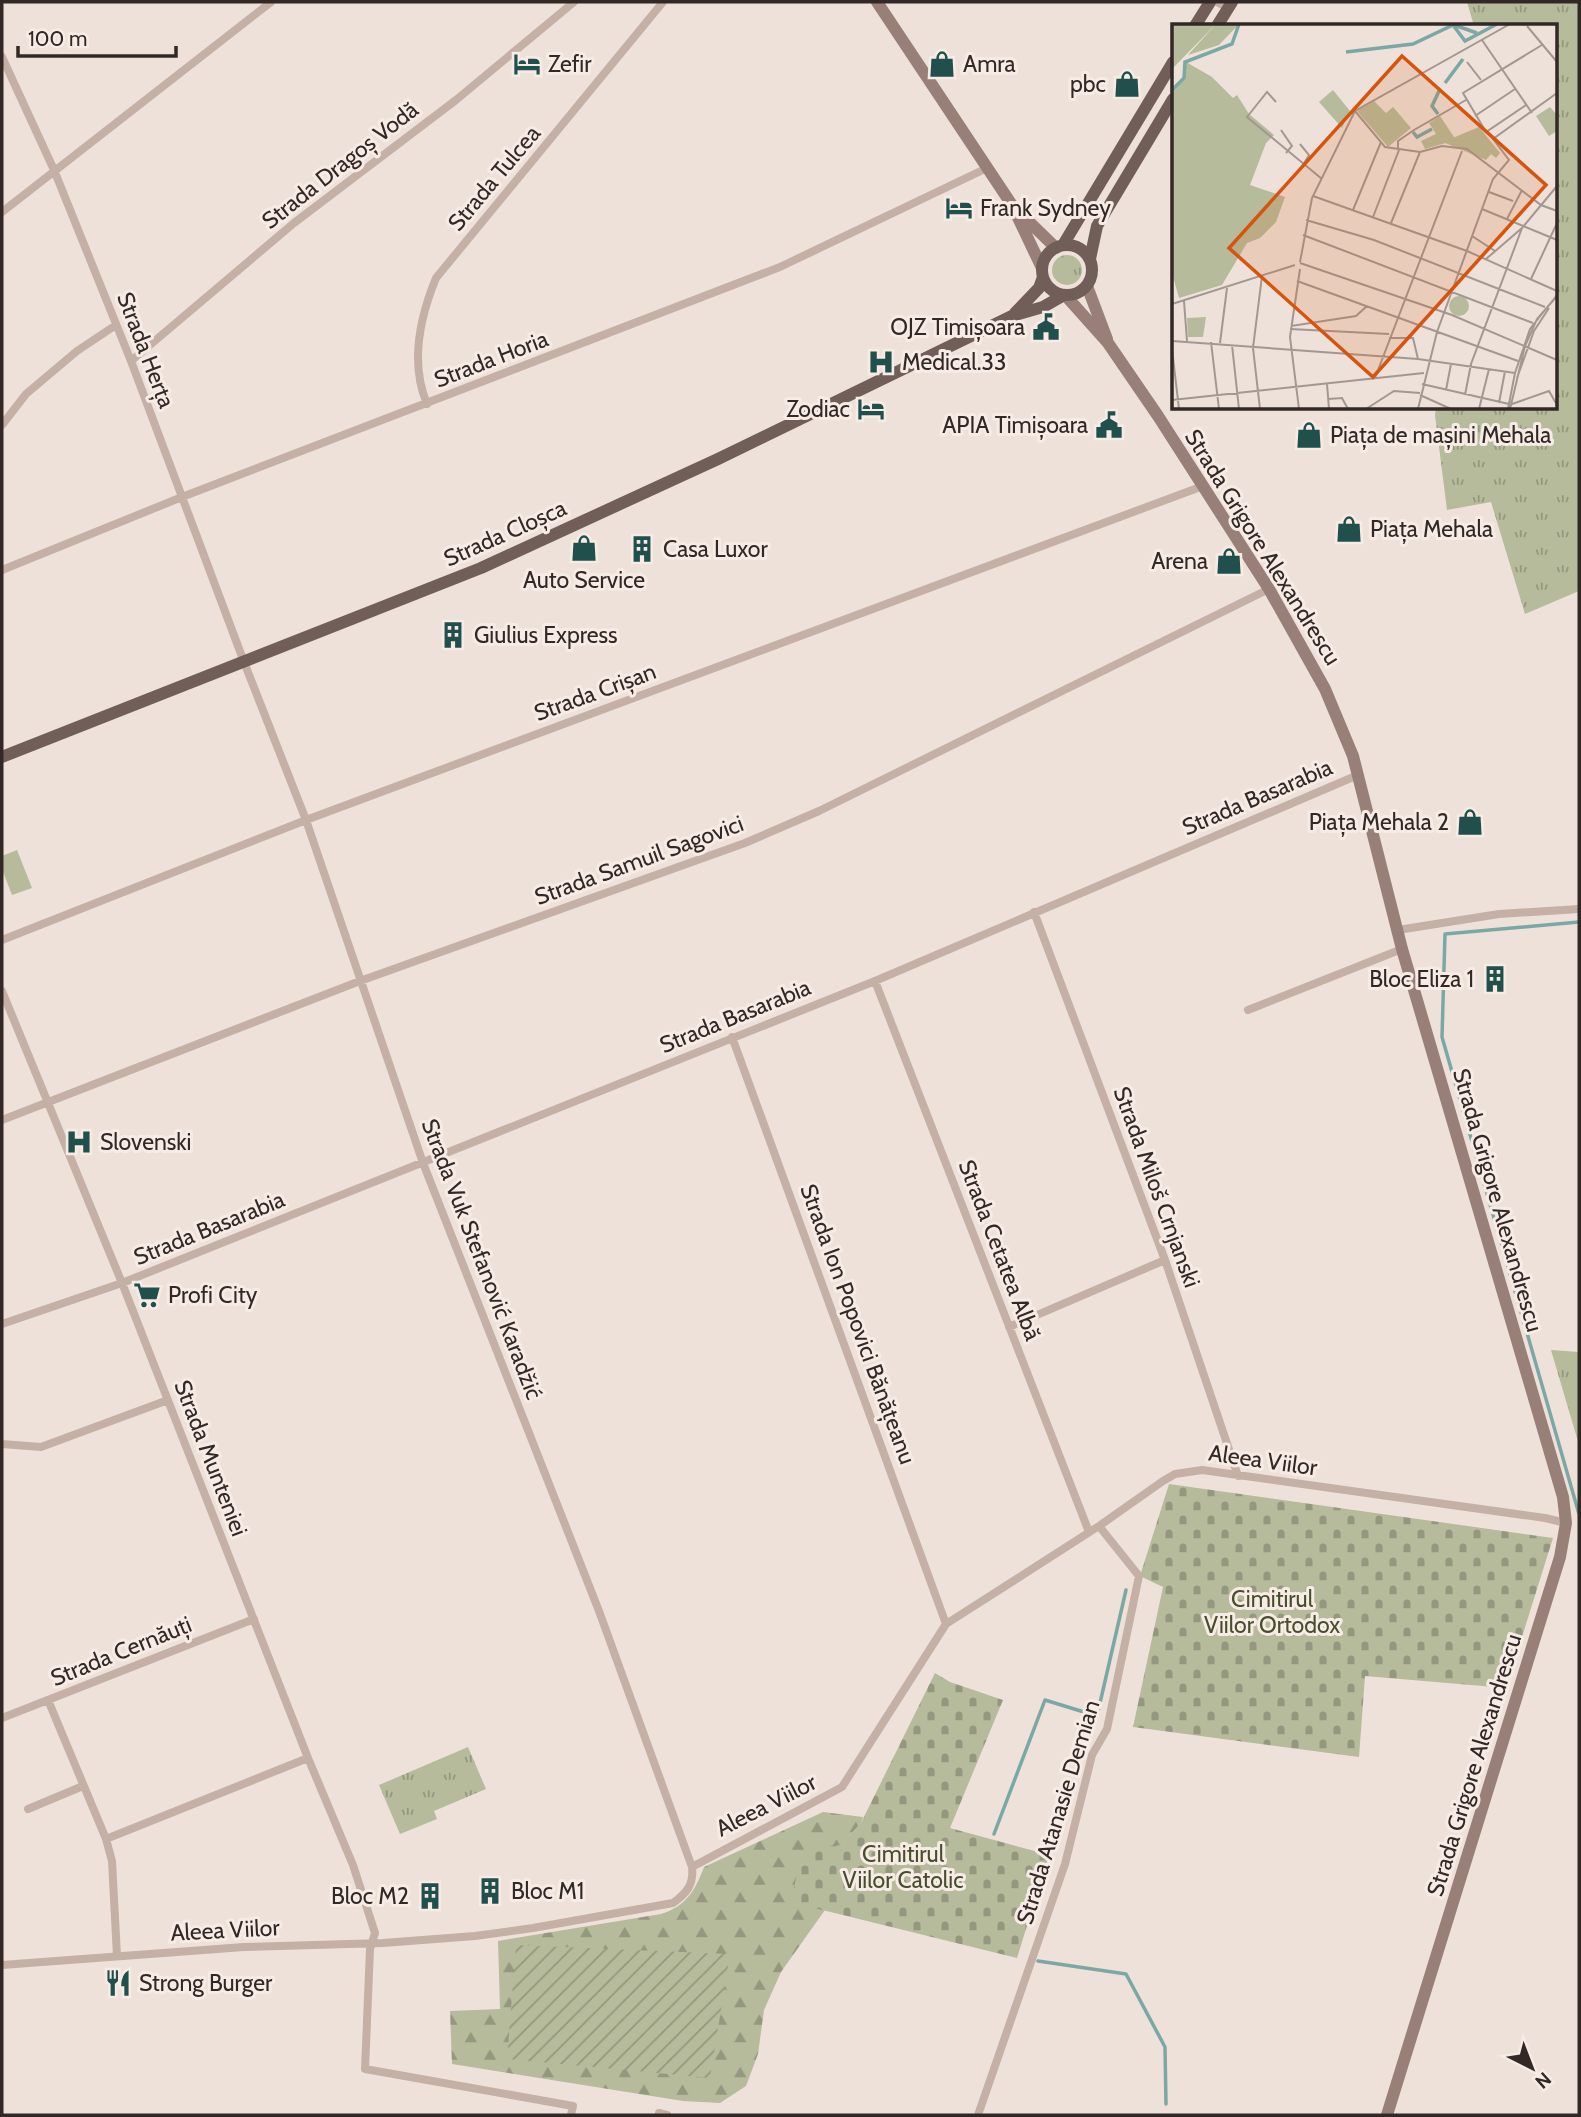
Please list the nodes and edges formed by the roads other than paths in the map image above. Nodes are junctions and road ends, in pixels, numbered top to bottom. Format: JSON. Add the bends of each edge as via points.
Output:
{"nodes":[{"id":1,"x":271,"y":2,"type":"edge"},
{"id":2,"x":574,"y":2,"type":"edge"},
{"id":3,"x":663,"y":2,"type":"edge"},
{"id":4,"x":877,"y":2,"type":"edge"},
{"id":5,"x":1210,"y":2,"type":"edge"},
{"id":6,"x":1226,"y":4,"type":"edge"},
{"id":7,"x":1196,"y":24,"type":"edge"},
{"id":8,"x":1218,"y":24,"type":"edge"},
{"id":9,"x":2,"y":57,"type":"edge"},
{"id":10,"x":1172,"y":64,"type":"edge"},
{"id":11,"x":1172,"y":101,"type":"edge"},
{"id":12,"x":988,"y":168,"type":"junction"},
{"id":13,"x":54,"y":170,"type":"junction"},
{"id":14,"x":1012,"y":205,"type":"junction"},
{"id":15,"x":2,"y":212,"type":"edge"},
{"id":16,"x":1060,"y":247,"type":"junction"},
{"id":17,"x":1090,"y":259,"type":"junction"},
{"id":18,"x":1042,"y":273,"type":"junction"},
{"id":19,"x":1087,"y":286,"type":"junction"},
{"id":20,"x":1065,"y":295,"type":"junction"},
{"id":21,"x":1012,"y":316,"type":"junction"},
{"id":22,"x":116,"y":325,"type":"junction"},
{"id":23,"x":1108,"y":343,"type":"junction"},
{"id":24,"x":131,"y":361,"type":"junction"},
{"id":25,"x":427,"y":404,"type":"junction"},
{"id":26,"x":2,"y":425,"type":"edge"},
{"id":27,"x":1203,"y":486,"type":"junction"},
{"id":28,"x":182,"y":497,"type":"junction"},
{"id":29,"x":2,"y":569,"type":"edge"},
{"id":30,"x":1269,"y":589,"type":"junction"},
{"id":31,"x":244,"y":662,"type":"junction"},
{"id":32,"x":2,"y":757,"type":"edge"},
{"id":33,"x":1358,"y":775,"type":"junction"},
{"id":34,"x":306,"y":820,"type":"junction"},
{"id":35,"x":1579,"y":909,"type":"edge"},
{"id":36,"x":1034,"y":912,"type":"junction"},
{"id":37,"x":1398,"y":930,"type":"junction"},
{"id":38,"x":2,"y":940,"type":"edge"},
{"id":39,"x":1402,"y":948,"type":"junction"},
{"id":40,"x":360,"y":981,"type":"junction"},
{"id":41,"x":875,"y":981,"type":"junction"},
{"id":42,"x":2,"y":991,"type":"edge"},
{"id":43,"x":1248,"y":1010,"type":"dead end"},
{"id":44,"x":732,"y":1037,"type":"junction"},
{"id":45,"x":47,"y":1103,"type":"junction"},
{"id":46,"x":2,"y":1121,"type":"edge"},
{"id":47,"x":423,"y":1163,"type":"junction"},
{"id":48,"x":1165,"y":1260,"type":"junction"},
{"id":49,"x":122,"y":1283,"type":"junction"},
{"id":50,"x":2,"y":1324,"type":"edge"},
{"id":51,"x":1009,"y":1327,"type":"junction"},
{"id":52,"x":168,"y":1400,"type":"junction"},
{"id":53,"x":2,"y":1444,"type":"edge"},
{"id":54,"x":1238,"y":1476,"type":"junction"},
{"id":55,"x":1566,"y":1523,"type":"junction"},
{"id":56,"x":1099,"y":1526,"type":"junction"},
{"id":57,"x":1089,"y":1532,"type":"junction"},
{"id":58,"x":254,"y":1619,"type":"junction"},
{"id":59,"x":946,"y":1625,"type":"junction"},
{"id":60,"x":48,"y":1700,"type":"junction"},
{"id":61,"x":2,"y":1718,"type":"edge"},
{"id":62,"x":307,"y":1758,"type":"junction"},
{"id":63,"x":83,"y":1786,"type":"junction"},
{"id":64,"x":29,"y":1809,"type":"dead end"},
{"id":65,"x":106,"y":1839,"type":"junction"},
{"id":66,"x":692,"y":1867,"type":"junction"},
{"id":67,"x":372,"y":1942,"type":"junction"},
{"id":68,"x":117,"y":1956,"type":"junction"},
{"id":69,"x":2,"y":1965,"type":"edge"},
{"id":70,"x":571,"y":2115,"type":"edge"},
{"id":71,"x":978,"y":2115,"type":"edge"},
{"id":72,"x":1387,"y":2115,"type":"edge"}],
"edges":[{"from":1,"to":13,"type":"street"},
{"from":2,"to":24,"type":"street","name":"Strada Dragoș Vodă","via":[[456,100],[293,223]]},
{"from":3,"to":25,"type":"street","name":"Strada Tulcea","via":[[436,278],[426,303],[418,357],[420,387]]},
{"from":4,"to":12,"type":"street"},
{"from":5,"to":7,"type":"main road"},
{"from":6,"to":8,"type":"main road"},
{"from":9,"to":13,"type":"street","name":"Strada Herța"},
{"from":10,"to":16,"type":"main road"},
{"from":11,"to":17,"type":"main road","via":[[1097,226]]},
{"from":12,"to":14,"type":"street"},
{"from":12,"to":25,"type":"street","name":"Strada Horia","via":[[780,267]]},
{"from":13,"to":15,"type":"street"},
{"from":13,"to":22,"type":"street","name":"Strada Herța"},
{"from":14,"to":16,"type":"street"},
{"from":14,"to":18,"type":"street"},
{"from":16,"to":17,"type":"main road","via":[[1081,249]]},
{"from":16,"to":18,"type":"main road","via":[[1045,258]]},
{"from":17,"to":19,"type":"main road","via":[[1092,274]]},
{"from":18,"to":20,"type":"main road","via":[[1051,289]]},
{"from":18,"to":21,"type":"main road","name":"Strada Cloșca","via":[[1032,297]]},
{"from":19,"to":20,"type":"main road"},
{"from":19,"to":23,"type":"street","name":"Strada Grigore Alexandrescu"},
{"from":20,"to":21,"type":"main road","name":"Strada Cloșca"},
{"from":20,"to":23,"type":"street","name":"Strada Grigore Alexandrescu"},
{"from":21,"to":31,"type":"main road","name":"Strada Cloșca","via":[[506,556]]},
{"from":22,"to":24,"type":"street","name":"Strada Herța"},
{"from":22,"to":26,"type":"street","via":[[26,394]]},
{"from":23,"to":27,"type":"street","name":"Strada Grigore Alexandrescu"},
{"from":24,"to":28,"type":"street","name":"Strada Herța"},
{"from":25,"to":28,"type":"street","name":"Strada Horia"},
{"from":27,"to":30,"type":"street","name":"Strada Grigore Alexandrescu"},
{"from":27,"to":34,"type":"street","name":"Strada Crișan"},
{"from":28,"to":29,"type":"street","name":"Strada Horia"},
{"from":28,"to":31,"type":"street","name":"Strada Herța"},
{"from":30,"to":33,"type":"street","name":"Strada Grigore Alexandrescu","via":[[1325,689]]},
{"from":30,"to":40,"type":"street","name":"Strada Samuil Sagovici","via":[[745,843]]},
{"from":31,"to":32,"type":"main road","name":"Strada Cloșca"},
{"from":31,"to":34,"type":"street","name":"Strada Vuk Stefanović Karadžić"},
{"from":33,"to":36,"type":"street","name":"Strada Basarabia"},
{"from":33,"to":37,"type":"street","name":"Strada Grigore Alexandrescu"},
{"from":34,"to":38,"type":"street","name":"Strada Crișan"},
{"from":34,"to":40,"type":"street","name":"Strada Vuk Stefanović Karadžić"},
{"from":35,"to":37,"type":"street","via":[[1499,914]]},
{"from":36,"to":41,"type":"street","name":"Strada Basarabia"},
{"from":36,"to":48,"type":"street","name":"Strada Miloš Crnjanski"},
{"from":37,"to":39,"type":"street","name":"Strada Grigore Alexandrescu"},
{"from":39,"to":43,"type":"street"},
{"from":39,"to":55,"type":"street","name":"Strada Grigore Alexandrescu","via":[[1563,1497]]},
{"from":40,"to":45,"type":"street","name":"Strada Samuil Sagovici"},
{"from":40,"to":47,"type":"street","name":"Strada Vuk Stefanović Karadžić"},
{"from":41,"to":44,"type":"street","name":"Strada Basarabia"},
{"from":41,"to":51,"type":"street","name":"Strada Cetatea Albă"},
{"from":42,"to":45,"type":"street","name":"Strada Munteniei"},
{"from":44,"to":47,"type":"street","name":"Strada Basarabia"},
{"from":44,"to":59,"type":"street","name":"Strada Ion Popovici Bănățeanu"},
{"from":45,"to":46,"type":"street","name":"Strada Samuil Sagovici"},
{"from":45,"to":49,"type":"street","name":"Strada Munteniei"},
{"from":47,"to":49,"type":"street","name":"Strada Basarabia"},
{"from":47,"to":66,"type":"street","name":"Strada Vuk Stefanović Karadžić","via":[[599,1611]]},
{"from":48,"to":51,"type":"street"},
{"from":48,"to":54,"type":"street","name":"Strada Miloš Crnjanski"},
{"from":49,"to":50,"type":"street","name":"Strada Basarabia"},
{"from":49,"to":52,"type":"street","name":"Strada Munteniei"},
{"from":51,"to":57,"type":"street","name":"Strada Cetatea Albă"},
{"from":52,"to":53,"type":"street","via":[[41,1447]]},
{"from":52,"to":58,"type":"street","name":"Strada Munteniei"},
{"from":54,"to":55,"type":"street","name":"Aleea Viilor"},
{"from":54,"to":56,"type":"street","name":"Aleea Viilor","via":[[1202,1470],[1175,1474]]},
{"from":55,"to":72,"type":"street","name":"Strada Grigore Alexandrescu","via":[[1560,1557]]},
{"from":56,"to":57,"type":"street","name":"Aleea Viilor"},
{"from":56,"to":71,"type":"street","name":"Strada Atanasie Demian","via":[[1139,1576],[1107,1729],[1092,1755],[1065,1864]]},
{"from":57,"to":59,"type":"street","name":"Aleea Viilor"},
{"from":58,"to":60,"type":"street","name":"Strada Cernăuți"},
{"from":58,"to":62,"type":"street","name":"Strada Munteniei"},
{"from":59,"to":66,"type":"street","name":"Aleea Viilor","via":[[842,1787]]},
{"from":60,"to":61,"type":"street","name":"Strada Cernăuți"},
{"from":60,"to":63,"type":"street"},
{"from":62,"to":65,"type":"street"},
{"from":62,"to":67,"type":"street","name":"Strada Munteniei","via":[[353,1865],[375,1933]]},
{"from":63,"to":64,"type":"street"},
{"from":63,"to":65,"type":"street"},
{"from":65,"to":68,"type":"street","via":[[112,1861]]},
{"from":66,"to":67,"type":"street","name":"Aleea Viilor","via":[[692,1880],[683,1895],[665,1905],[475,1936]]},
{"from":67,"to":68,"type":"street","name":"Aleea Viilor"},
{"from":67,"to":70,"type":"street","name":"Strada Munteniei","via":[[365,2069],[573,2106]]},
{"from":68,"to":69,"type":"street","name":"Aleea Viilor"}]}
